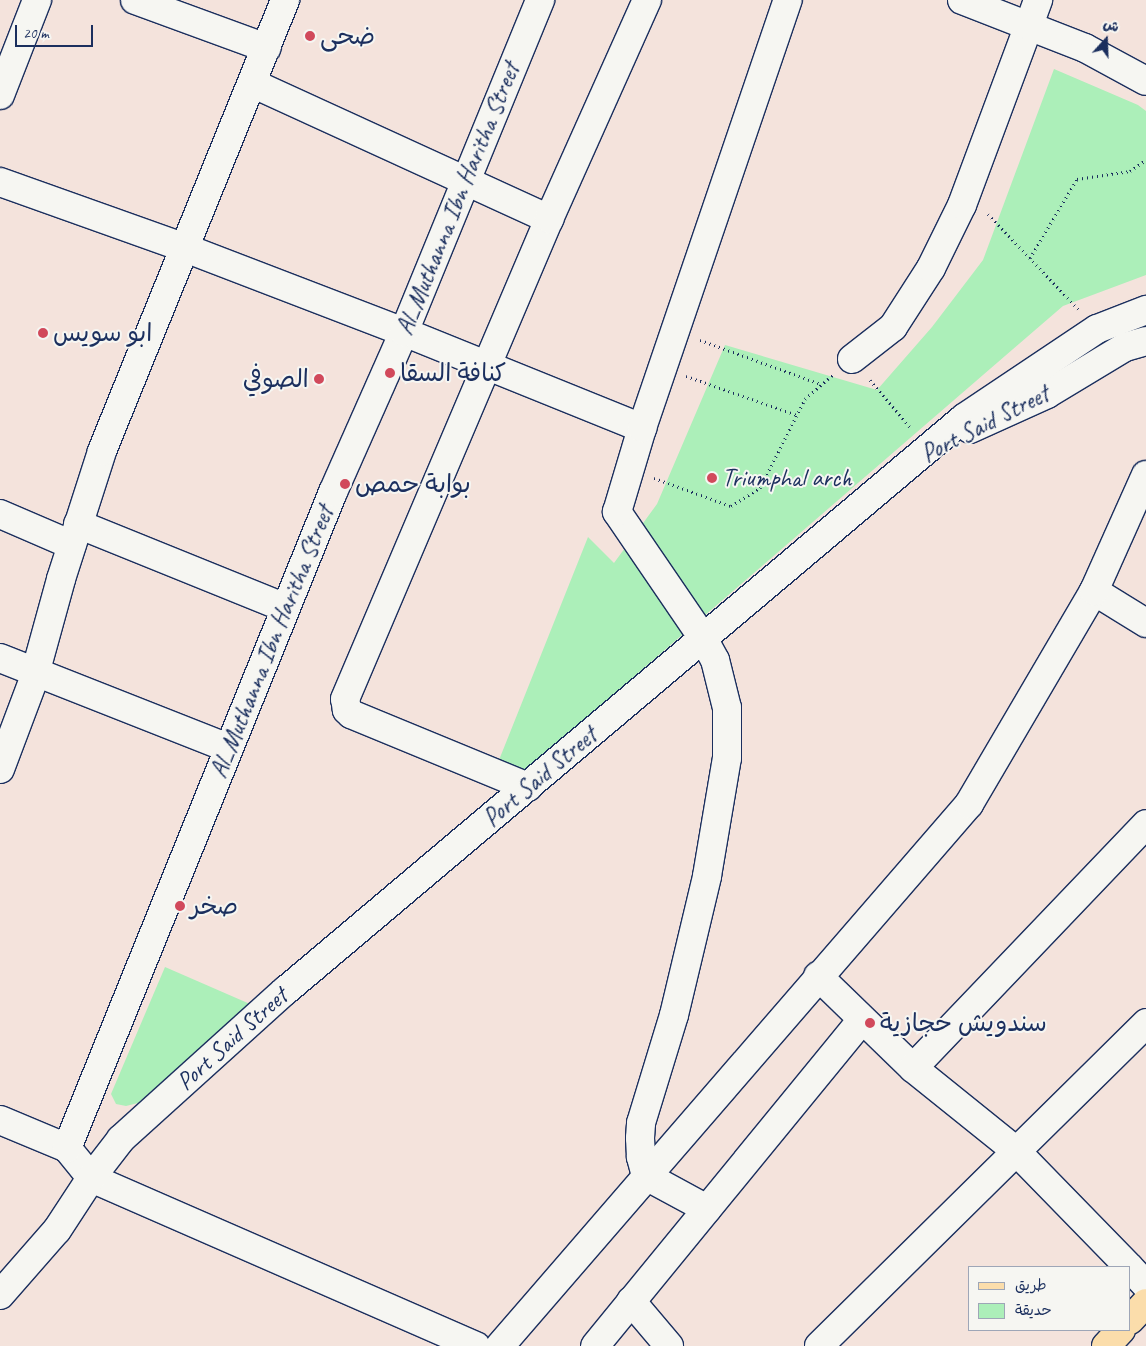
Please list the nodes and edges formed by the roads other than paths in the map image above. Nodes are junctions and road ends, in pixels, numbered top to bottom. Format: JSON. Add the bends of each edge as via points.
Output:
{"nodes":[{"id":1,"x":37,"y":0,"type":"edge"},
{"id":2,"x":135,"y":0,"type":"edge"},
{"id":3,"x":285,"y":0,"type":"edge"},
{"id":4,"x":540,"y":0,"type":"edge"},
{"id":5,"x":647,"y":0,"type":"edge"},
{"id":6,"x":788,"y":0,"type":"edge"},
{"id":7,"x":962,"y":0,"type":"edge"},
{"id":8,"x":1033,"y":12,"type":"edge"},
{"id":9,"x":266,"y":48,"type":"junction"},
{"id":10,"x":1146,"y":81,"type":"edge"},
{"id":11,"x":252,"y":83,"type":"junction"},
{"id":12,"x":0,"y":95,"type":"edge"},
{"id":13,"x":465,"y":181,"type":"junction"},
{"id":14,"x":0,"y":182,"type":"edge"},
{"id":15,"x":549,"y":220,"type":"junction"},
{"id":16,"x":185,"y":248,"type":"junction"},
{"id":17,"x":1146,"y":310,"type":"edge"},
{"id":18,"x":404,"y":332,"type":"junction"},
{"id":19,"x":1146,"y":341,"type":"edge"},
{"id":20,"x":852,"y":359,"type":"road end"},
{"id":21,"x":486,"y":366,"type":"junction"},
{"id":22,"x":642,"y":428,"type":"junction"},
{"id":23,"x":928,"y":448,"type":"junction"},
{"id":24,"x":1146,"y":475,"type":"edge"},
{"id":25,"x":0,"y":514,"type":"edge"},
{"id":26,"x":75,"y":534,"type":"junction"},
{"id":27,"x":1094,"y":591,"type":"junction"},
{"id":28,"x":286,"y":608,"type":"junction"},
{"id":29,"x":1146,"y":623,"type":"edge"},
{"id":30,"x":703,"y":638,"type":"junction"},
{"id":31,"x":0,"y":658,"type":"edge"},
{"id":32,"x":36,"y":672,"type":"junction"},
{"id":33,"x":229,"y":748,"type":"junction"},
{"id":34,"x":0,"y":769,"type":"edge"},
{"id":35,"x":528,"y":787,"type":"junction"},
{"id":36,"x":1146,"y":824,"type":"edge"},
{"id":37,"x":818,"y":976,"type":"junction"},
{"id":38,"x":862,"y":1020,"type":"junction"},
{"id":39,"x":1146,"y":1022,"type":"edge"},
{"id":40,"x":913,"y":1068,"type":"junction"},
{"id":41,"x":0,"y":1120,"type":"edge"},
{"id":42,"x":67,"y":1148,"type":"junction"},
{"id":43,"x":1015,"y":1150,"type":"junction"},
{"id":44,"x":646,"y":1176,"type":"junction"},
{"id":45,"x":91,"y":1178,"type":"junction"},
{"id":46,"x":707,"y":1209,"type":"junction"},
{"id":47,"x":1127,"y":1266,"type":"edge"},
{"id":48,"x":1131,"y":1270,"type":"edge"},
{"id":49,"x":1146,"y":1285,"type":"edge"},
{"id":50,"x":0,"y":1294,"type":"edge"},
{"id":51,"x":631,"y":1301,"type":"junction"},
{"id":52,"x":1146,"y":1303,"type":"edge"},
{"id":53,"x":1131,"y":1319,"type":"edge"},
{"id":54,"x":1120,"y":1331,"type":"edge"},
{"id":55,"x":476,"y":1346,"type":"edge"},
{"id":56,"x":500,"y":1346,"type":"edge"},
{"id":57,"x":595,"y":1346,"type":"edge"},
{"id":58,"x":669,"y":1346,"type":"edge"},
{"id":59,"x":819,"y":1346,"type":"edge"},
{"id":60,"x":1106,"y":1346,"type":"edge"}],
"edges":[{"from":1,"to":12,"type":"street"},
{"from":2,"to":9,"type":"street"},
{"from":3,"to":9,"type":"street"},
{"from":4,"to":13,"type":"street","name":"Al_Muthanna Ibn Haritha Street"},
{"from":5,"to":15,"type":"street"},
{"from":6,"to":22,"type":"street"},
{"from":7,"to":8,"type":"street"},
{"from":8,"to":10,"type":"street","via":[[1085,48]]},
{"from":8,"to":20,"type":"street","via":[[967,191],[939,252],[893,327]]},
{"from":9,"to":11,"type":"street"},
{"from":11,"to":13,"type":"street"},
{"from":11,"to":16,"type":"street"},
{"from":13,"to":15,"type":"street"},
{"from":13,"to":18,"type":"street","name":"Al_Muthanna Ibn Haritha Street"},
{"from":14,"to":16,"type":"street"},
{"from":15,"to":21,"type":"street"},
{"from":16,"to":18,"type":"street"},
{"from":16,"to":26,"type":"street","via":[[102,451]]},
{"from":17,"to":23,"type":"street","via":[[1097,329],[964,418]]},
{"from":18,"to":21,"type":"street"},
{"from":18,"to":28,"type":"street","name":"Al_Muthanna Ibn Haritha Street"},
{"from":19,"to":23,"type":"street","name":"Port Said Street","via":[[1125,347],[1047,394]]},
{"from":21,"to":22,"type":"street"},
{"from":21,"to":35,"type":"street","via":[[345,699],[351,714]]},
{"from":22,"to":30,"type":"street","via":[[617,512]]},
{"from":23,"to":30,"type":"street","name":"Port Said Street"},
{"from":24,"to":27,"type":"street"},
{"from":25,"to":26,"type":"street"},
{"from":26,"to":28,"type":"street"},
{"from":26,"to":32,"type":"street"},
{"from":27,"to":29,"type":"street"},
{"from":27,"to":37,"type":"street","via":[[969,804]]},
{"from":28,"to":33,"type":"street","name":"Al_Muthanna Ibn Haritha Street"},
{"from":30,"to":35,"type":"street","name":"Port Said Street"},
{"from":30,"to":44,"type":"street","via":[[715,660],[728,708],[726,758],[708,876],[695,934],[641,1123],[641,1157]]},
{"from":31,"to":32,"type":"street"},
{"from":32,"to":33,"type":"street"},
{"from":32,"to":34,"type":"street"},
{"from":33,"to":42,"type":"street","name":"Al_Muthanna Ibn Haritha Street"},
{"from":35,"to":45,"type":"street","name":"Port Said Street","via":[[285,991],[121,1139]]},
{"from":36,"to":40,"type":"street"},
{"from":37,"to":38,"type":"street"},
{"from":37,"to":44,"type":"street"},
{"from":38,"to":40,"type":"street"},
{"from":38,"to":46,"type":"street"},
{"from":39,"to":43,"type":"street"},
{"from":40,"to":43,"type":"street"},
{"from":41,"to":42,"type":"street"},
{"from":42,"to":45,"type":"street"},
{"from":43,"to":47,"type":"street"},
{"from":43,"to":59,"type":"street"},
{"from":44,"to":46,"type":"street"},
{"from":44,"to":56,"type":"street"},
{"from":45,"to":50,"type":"street","name":"Port Said Street","via":[[57,1230]]},
{"from":45,"to":55,"type":"street"},
{"from":46,"to":51,"type":"street"},
{"from":48,"to":49,"type":"street"},
{"from":51,"to":57,"type":"street"},
{"from":51,"to":58,"type":"street"},
{"from":52,"to":53,"type":"main road"},
{"from":54,"to":60,"type":"main road"}]}
